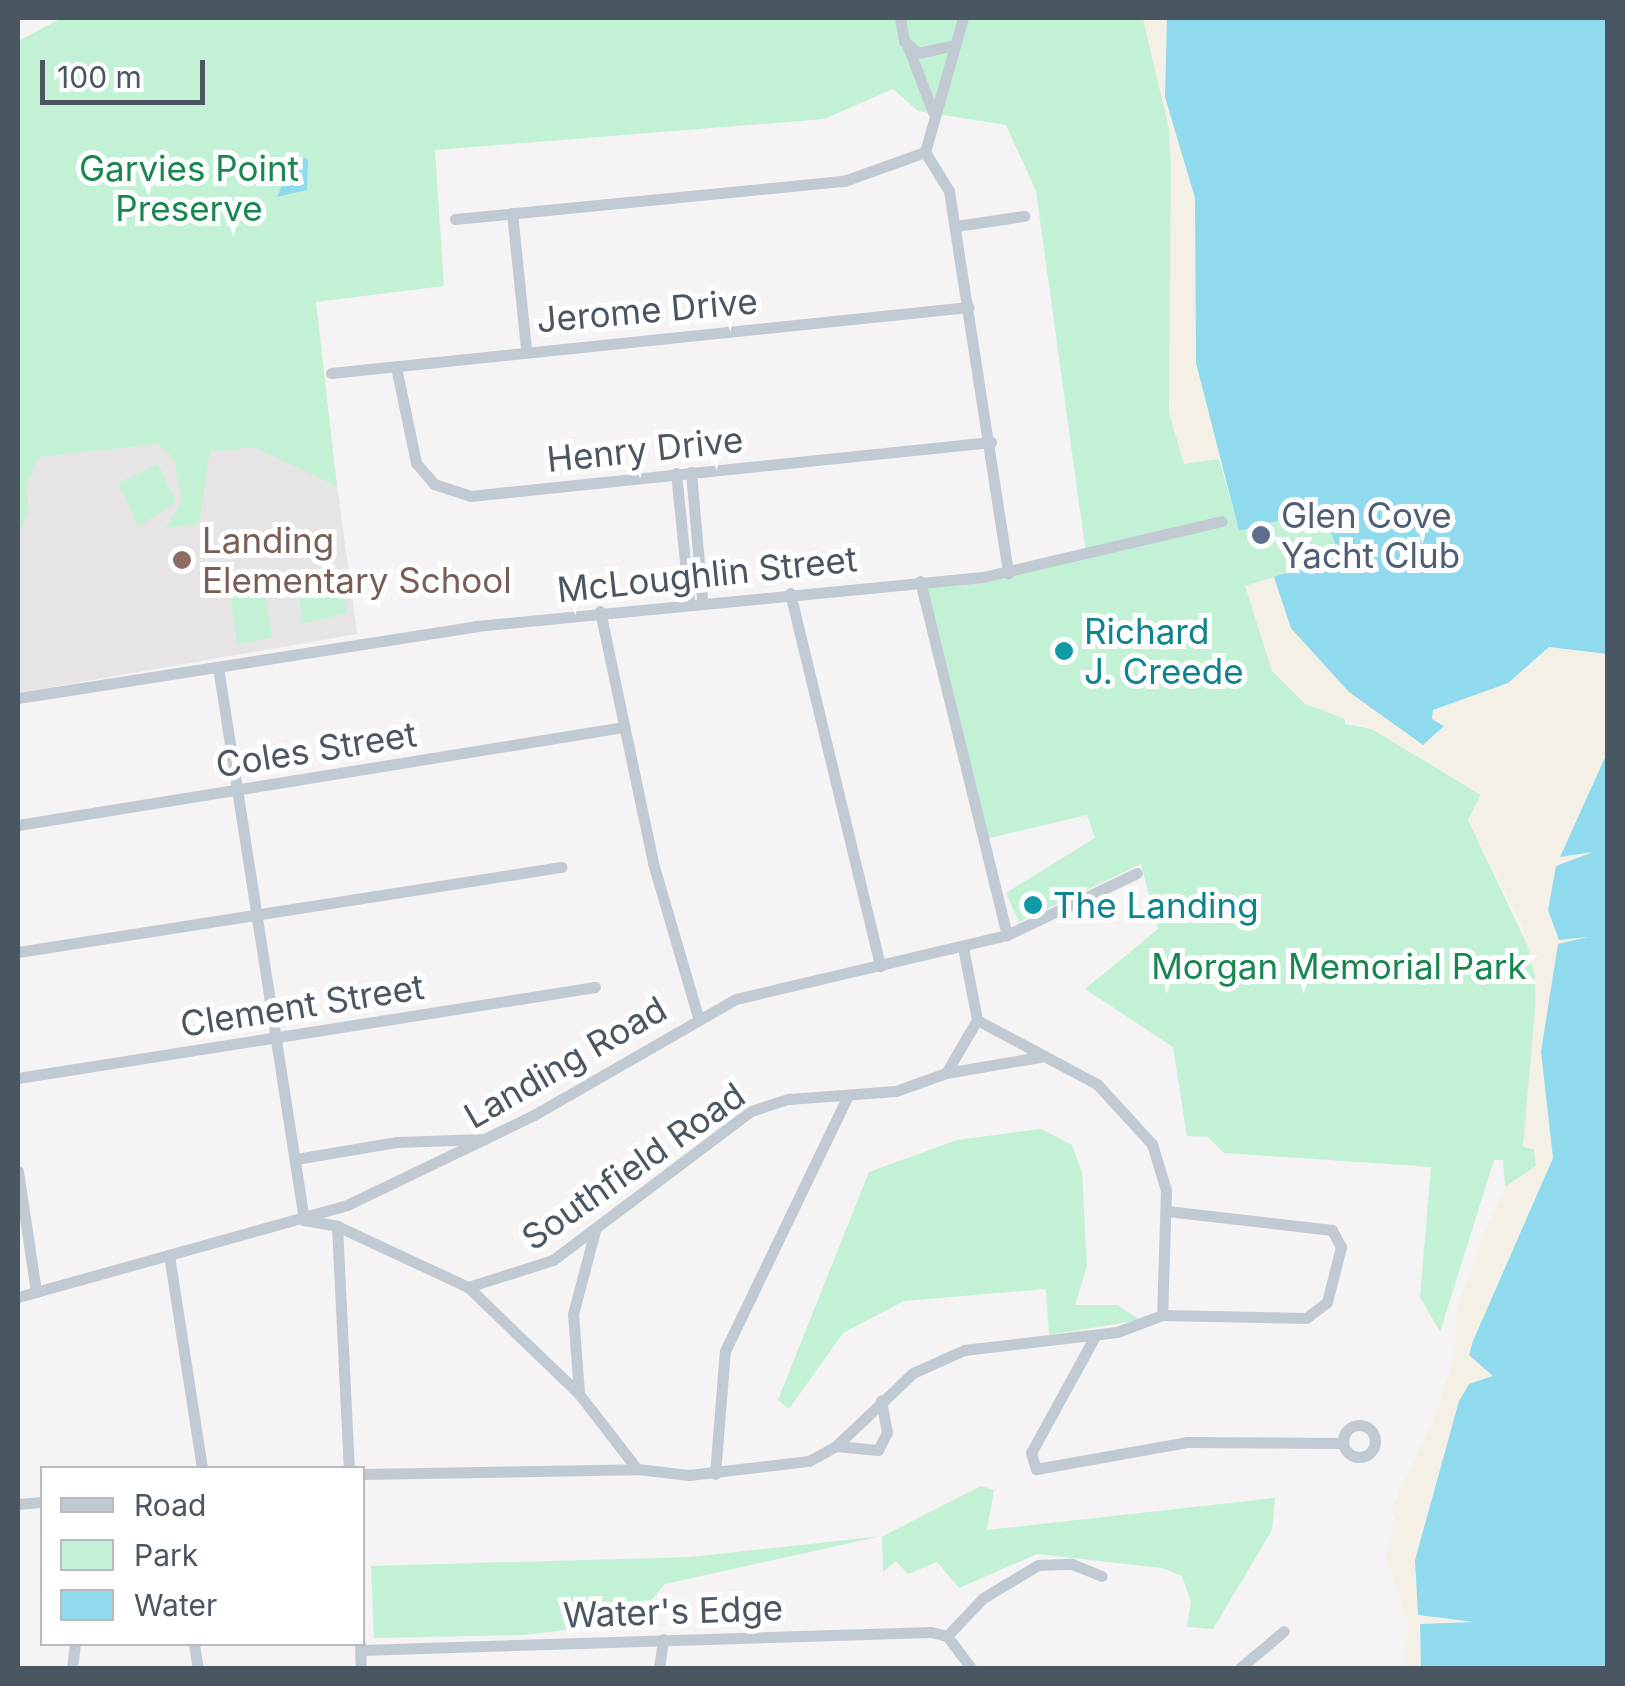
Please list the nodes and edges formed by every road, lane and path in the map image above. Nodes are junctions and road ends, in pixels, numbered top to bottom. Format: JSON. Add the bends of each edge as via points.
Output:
{"nodes":[{"id":1,"x":900,"y":18,"type":"edge"},
{"id":2,"x":963,"y":18,"type":"edge"},
{"id":3,"x":952,"y":46,"type":"junction"},
{"id":4,"x":908,"y":47,"type":"junction"},
{"id":5,"x":932,"y":112,"type":"junction"},
{"id":6,"x":925,"y":152,"type":"junction"},
{"id":7,"x":512,"y":213,"type":"junction"},
{"id":8,"x":1024,"y":216,"type":"dead end"},
{"id":9,"x":455,"y":219,"type":"dead end"},
{"id":10,"x":956,"y":226,"type":"junction"},
{"id":11,"x":969,"y":307,"type":"junction"},
{"id":12,"x":526,"y":349,"type":"junction"},
{"id":13,"x":396,"y":367,"type":"junction"},
{"id":14,"x":332,"y":373,"type":"dead end"},
{"id":15,"x":991,"y":442,"type":"junction"},
{"id":16,"x":690,"y":472,"type":"junction"},
{"id":17,"x":676,"y":473,"type":"junction"},
{"id":18,"x":1222,"y":521,"type":"dead end"},
{"id":19,"x":1008,"y":573,"type":"junction"},
{"id":20,"x":920,"y":581,"type":"junction"},
{"id":21,"x":790,"y":593,"type":"junction"},
{"id":22,"x":695,"y":600,"type":"junction"},
{"id":23,"x":600,"y":611,"type":"junction"},
{"id":24,"x":218,"y":667,"type":"junction"},
{"id":25,"x":18,"y":698,"type":"edge"},
{"id":26,"x":624,"y":727,"type":"junction"},
{"id":27,"x":237,"y":790,"type":"junction"},
{"id":28,"x":18,"y":825,"type":"edge"},
{"id":29,"x":561,"y":867,"type":"dead end"},
{"id":30,"x":1137,"y":873,"type":"dead end"},
{"id":31,"x":257,"y":914,"type":"junction"},
{"id":32,"x":1007,"y":935,"type":"junction"},
{"id":33,"x":963,"y":947,"type":"junction"},
{"id":34,"x":18,"y":952,"type":"edge"},
{"id":35,"x":880,"y":966,"type":"junction"},
{"id":36,"x":595,"y":987,"type":"dead end"},
{"id":37,"x":698,"y":1017,"type":"junction"},
{"id":38,"x":977,"y":1020,"type":"junction"},
{"id":39,"x":276,"y":1037,"type":"junction"},
{"id":40,"x":1040,"y":1057,"type":"junction"},
{"id":41,"x":946,"y":1073,"type":"junction"},
{"id":42,"x":18,"y":1078,"type":"edge"},
{"id":43,"x":848,"y":1095,"type":"junction"},
{"id":44,"x":488,"y":1139,"type":"junction"},
{"id":45,"x":296,"y":1160,"type":"junction"},
{"id":46,"x":18,"y":1172,"type":"edge"},
{"id":47,"x":1167,"y":1211,"type":"junction"},
{"id":48,"x":304,"y":1220,"type":"junction"},
{"id":49,"x":337,"y":1226,"type":"junction"},
{"id":50,"x":595,"y":1231,"type":"junction"},
{"id":51,"x":170,"y":1255,"type":"junction"},
{"id":52,"x":468,"y":1287,"type":"junction"},
{"id":53,"x":36,"y":1292,"type":"junction"},
{"id":54,"x":18,"y":1296,"type":"edge"},
{"id":55,"x":1162,"y":1315,"type":"junction"},
{"id":56,"x":1095,"y":1336,"type":"junction"},
{"id":57,"x":579,"y":1394,"type":"junction"},
{"id":58,"x":881,"y":1401,"type":"junction"},
{"id":59,"x":1343,"y":1443,"type":"dead end"},
{"id":60,"x":836,"y":1446,"type":"junction"},
{"id":61,"x":202,"y":1466,"type":"edge"},
{"id":62,"x":348,"y":1466,"type":"edge"},
{"id":63,"x":636,"y":1469,"type":"junction"},
{"id":64,"x":365,"y":1474,"type":"edge"},
{"id":65,"x":716,"y":1474,"type":"junction"},
{"id":66,"x":1102,"y":1576,"type":"dead end"},
{"id":67,"x":1284,"y":1631,"type":"dead end"},
{"id":68,"x":946,"y":1636,"type":"junction"},
{"id":69,"x":663,"y":1639,"type":"junction"},
{"id":70,"x":360,"y":1647,"type":"edge"},
{"id":71,"x":361,"y":1668,"type":"edge"},
{"id":72,"x":659,"y":1668,"type":"edge"},
{"id":73,"x":971,"y":1668,"type":"edge"},
{"id":74,"x":1240,"y":1668,"type":"edge"}],
"edges":[{"from":1,"to":4,"type":"street"},
{"from":2,"to":3,"type":"street"},
{"from":3,"to":4,"type":"street","via":[[927,55]]},
{"from":3,"to":5,"type":"street"},
{"from":4,"to":5,"type":"street"},
{"from":5,"to":6,"type":"street"},
{"from":6,"to":7,"type":"street","via":[[844,181]]},
{"from":6,"to":10,"type":"street","via":[[950,191]]},
{"from":7,"to":9,"type":"street"},
{"from":7,"to":12,"type":"street"},
{"from":8,"to":10,"type":"street"},
{"from":10,"to":11,"type":"street"},
{"from":11,"to":12,"type":"street","name":"Jerome Drive"},
{"from":11,"to":15,"type":"street"},
{"from":12,"to":13,"type":"street","name":"Jerome Drive"},
{"from":13,"to":14,"type":"street","name":"Jerome Drive"},
{"from":13,"to":17,"type":"street","name":"Henry Drive","via":[[410,452],[424,475],[456,494]]},
{"from":15,"to":16,"type":"street","name":"Henry Drive"},
{"from":15,"to":19,"type":"street"},
{"from":16,"to":17,"type":"street","name":"Henry Drive"},
{"from":16,"to":22,"type":"street"},
{"from":17,"to":22,"type":"street"},
{"from":18,"to":19,"type":"street","name":"McLoughlin Street"},
{"from":19,"to":20,"type":"street","name":"McLoughlin Street"},
{"from":20,"to":21,"type":"street","name":"McLoughlin Street"},
{"from":20,"to":32,"type":"street"},
{"from":21,"to":22,"type":"street","name":"McLoughlin Street"},
{"from":21,"to":35,"type":"street"},
{"from":22,"to":23,"type":"street","name":"McLoughlin Street"},
{"from":23,"to":24,"type":"street","name":"McLoughlin Street"},
{"from":23,"to":26,"type":"street"},
{"from":24,"to":25,"type":"street","name":"McLoughlin Street"},
{"from":24,"to":27,"type":"street"},
{"from":26,"to":27,"type":"street","name":"Coles Street"},
{"from":26,"to":37,"type":"street"},
{"from":27,"to":28,"type":"street","name":"Coles Street"},
{"from":27,"to":31,"type":"street"},
{"from":29,"to":31,"type":"street"},
{"from":30,"to":32,"type":"street","name":"Landing Road"},
{"from":31,"to":34,"type":"street"},
{"from":31,"to":39,"type":"street"},
{"from":32,"to":33,"type":"street","name":"Landing Road"},
{"from":33,"to":35,"type":"street","name":"Landing Road"},
{"from":33,"to":38,"type":"street"},
{"from":35,"to":37,"type":"street","name":"Landing Road","via":[[772,988]]},
{"from":36,"to":39,"type":"street","name":"Clement Street"},
{"from":37,"to":44,"type":"street","name":"Landing Road"},
{"from":38,"to":40,"type":"street"},
{"from":38,"to":41,"type":"street"},
{"from":39,"to":42,"type":"street","name":"Clement Street"},
{"from":39,"to":45,"type":"street"},
{"from":40,"to":41,"type":"street","name":"Southfield Road"},
{"from":40,"to":47,"type":"street","via":[[1097,1084],[1136,1119],[1159,1162]]},
{"from":41,"to":43,"type":"street","name":"Southfield Road","via":[[910,1088]]},
{"from":43,"to":50,"type":"street","name":"Southfield Road","via":[[751,1111]]},
{"from":43,"to":65,"type":"street","via":[[725,1351]]},
{"from":44,"to":45,"type":"street","via":[[396,1142]]},
{"from":44,"to":48,"type":"street","name":"Landing Road"},
{"from":45,"to":48,"type":"street"},
{"from":46,"to":53,"type":"street"},
{"from":47,"to":55,"type":"street"},
{"from":47,"to":55,"type":"street","via":[[1321,1226],[1341,1247],[1327,1302],[1311,1316]]},
{"from":48,"to":49,"type":"street"},
{"from":48,"to":51,"type":"street","name":"Landing Road"},
{"from":49,"to":52,"type":"street"},
{"from":49,"to":62,"type":"street"},
{"from":50,"to":52,"type":"street","name":"Southfield Road","via":[[527,1274]]},
{"from":50,"to":57,"type":"street","via":[[573,1314]]},
{"from":51,"to":53,"type":"street","name":"Landing Road"},
{"from":51,"to":61,"type":"street"},
{"from":52,"to":57,"type":"street"},
{"from":53,"to":54,"type":"street","name":"Landing Road"},
{"from":55,"to":56,"type":"street"},
{"from":56,"to":58,"type":"street","via":[[964,1350],[912,1373]]},
{"from":56,"to":59,"type":"street","via":[[1032,1453],[1036,1469],[1187,1442]]},
{"from":57,"to":63,"type":"street"},
{"from":58,"to":60,"type":"street"},
{"from":58,"to":60,"type":"street","via":[[887,1432],[878,1450]]},
{"from":60,"to":65,"type":"street","via":[[795,1467]]},
{"from":63,"to":64,"type":"street"},
{"from":63,"to":65,"type":"street"},
{"from":66,"to":68,"type":"street","via":[[1072,1564],[1038,1565],[983,1598]]},
{"from":67,"to":74,"type":"street"},
{"from":68,"to":69,"type":"street","name":"Water's Edge","via":[[876,1630]]},
{"from":68,"to":73,"type":"street"},
{"from":69,"to":70,"type":"street","name":"Water's Edge"},
{"from":69,"to":72,"type":"street"},
{"from":70,"to":71,"type":"street"}]}
